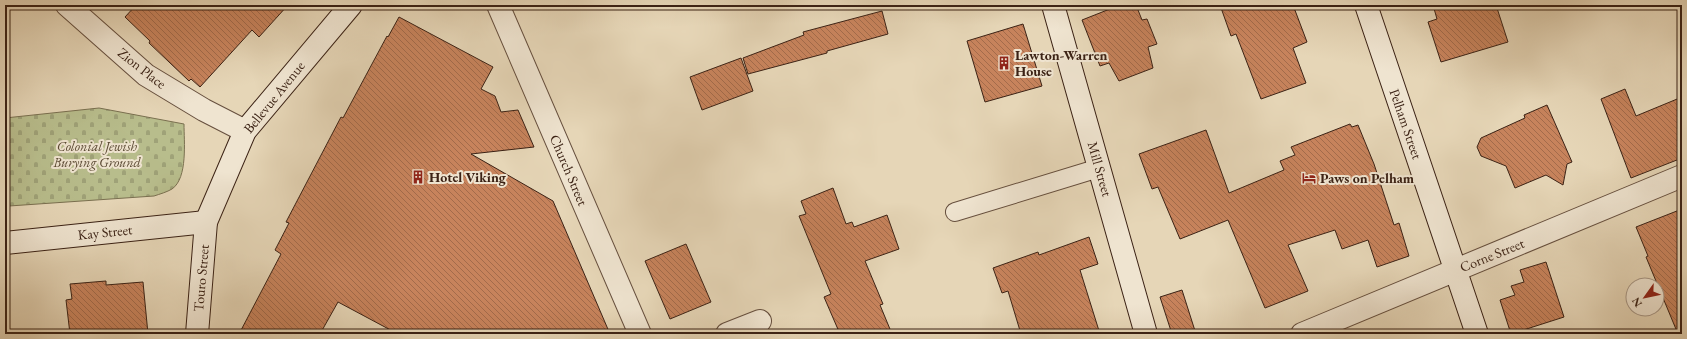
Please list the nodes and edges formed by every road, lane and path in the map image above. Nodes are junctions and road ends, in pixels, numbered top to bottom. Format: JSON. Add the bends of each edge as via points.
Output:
{"nodes":[{"id":1,"x":67,"y":5,"type":"edge"},
{"id":2,"x":351,"y":5,"type":"edge"},
{"id":3,"x":498,"y":5,"type":"edge"},
{"id":4,"x":1053,"y":5,"type":"edge"},
{"id":5,"x":1366,"y":5,"type":"edge"},
{"id":6,"x":245,"y":131,"type":"junction"},
{"id":7,"x":1100,"y":168,"type":"junction"},
{"id":8,"x":1682,"y":176,"type":"edge"},
{"id":9,"x":955,"y":212,"type":"dead end"},
{"id":10,"x":206,"y":222,"type":"junction"},
{"id":11,"x":5,"y":243,"type":"edge"},
{"id":12,"x":1456,"y":270,"type":"junction"},
{"id":13,"x":760,"y":320,"type":"dead end"},
{"id":14,"x":197,"y":334,"type":"edge"},
{"id":15,"x":640,"y":334,"type":"edge"},
{"id":16,"x":727,"y":334,"type":"edge"},
{"id":17,"x":1146,"y":334,"type":"edge"},
{"id":18,"x":1302,"y":334,"type":"edge"},
{"id":19,"x":1477,"y":334,"type":"edge"}],
"edges":[{"from":1,"to":6,"type":"street","name":"Zion Place","via":[[146,75]]},
{"from":2,"to":6,"type":"street","name":"Bellevue Avenue"},
{"from":3,"to":15,"type":"street","name":"Church Street"},
{"from":4,"to":7,"type":"street","name":"Mill Street"},
{"from":5,"to":12,"type":"street","name":"Pelham Street"},
{"from":6,"to":10,"type":"street","name":"Bellevue Avenue"},
{"from":7,"to":9,"type":"lane"},
{"from":7,"to":17,"type":"street","name":"Mill Street"},
{"from":8,"to":12,"type":"street","name":"Corne Street"},
{"from":10,"to":11,"type":"street","name":"Kay Street"},
{"from":10,"to":14,"type":"street","name":"Touro Street"},
{"from":12,"to":18,"type":"street","name":"Corne Street"},
{"from":12,"to":19,"type":"street","name":"Pelham Street"},
{"from":13,"to":16,"type":"street"}]}
